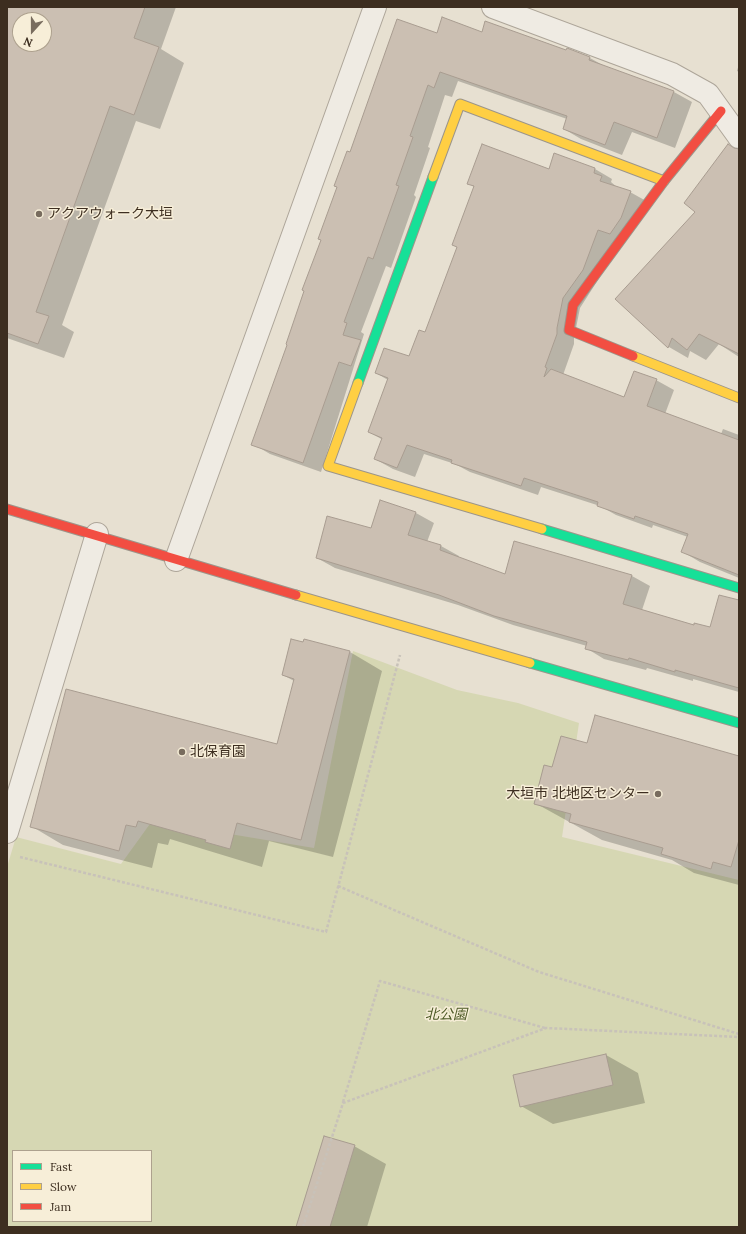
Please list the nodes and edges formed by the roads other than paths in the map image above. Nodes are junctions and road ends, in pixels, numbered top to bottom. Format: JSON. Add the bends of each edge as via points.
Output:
{"nodes":[{"id":1,"x":375,"y":7,"type":"edge"},
{"id":2,"x":493,"y":7,"type":"edge"},
{"id":3,"x":721,"y":111,"type":"junction"},
{"id":4,"x":739,"y":137,"type":"edge"},
{"id":5,"x":664,"y":181,"type":"junction"},
{"id":6,"x":739,"y":398,"type":"edge"},
{"id":7,"x":7,"y":509,"type":"edge"},
{"id":8,"x":97,"y":534,"type":"junction"},
{"id":9,"x":176,"y":560,"type":"junction"},
{"id":10,"x":739,"y":588,"type":"edge"},
{"id":11,"x":739,"y":723,"type":"edge"},
{"id":12,"x":7,"y":832,"type":"edge"}],
"edges":[{"from":1,"to":9,"type":"street"},
{"from":2,"to":3,"type":"street","via":[[672,74],[708,94]]},
{"from":3,"to":4,"type":"street"},
{"from":3,"to":5,"type":"street"},
{"from":5,"to":6,"type":"street","via":[[573,305],[569,330]]},
{"from":5,"to":10,"type":"street","via":[[460,104],[328,466]]},
{"from":7,"to":8,"type":"street"},
{"from":8,"to":9,"type":"street"},
{"from":8,"to":12,"type":"street"},
{"from":9,"to":11,"type":"street"}]}
